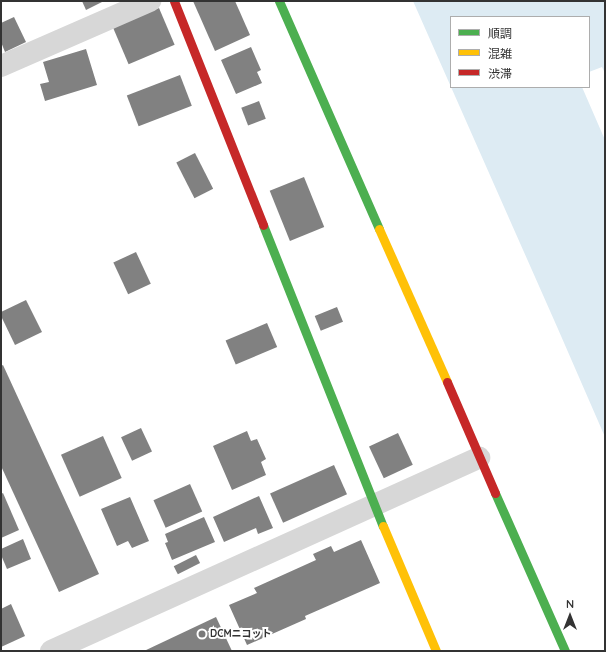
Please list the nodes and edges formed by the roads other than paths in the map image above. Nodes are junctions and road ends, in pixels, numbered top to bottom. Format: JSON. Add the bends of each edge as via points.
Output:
{"nodes":[{"id":1,"x":150,"y":1,"type":"edge"},
{"id":2,"x":174,"y":1,"type":"edge"},
{"id":3,"x":279,"y":1,"type":"edge"},
{"id":4,"x":1,"y":66,"type":"edge"},
{"id":5,"x":479,"y":458,"type":"junction"},
{"id":6,"x":374,"y":504,"type":"junction"},
{"id":7,"x":51,"y":651,"type":"edge"},
{"id":8,"x":436,"y":651,"type":"edge"},
{"id":9,"x":565,"y":651,"type":"edge"}],
"edges":[{"from":1,"to":4,"type":"street"},
{"from":2,"to":6,"type":"street"},
{"from":3,"to":5,"type":"street"},
{"from":5,"to":6,"type":"street"},
{"from":5,"to":9,"type":"street"},
{"from":6,"to":7,"type":"street"},
{"from":6,"to":8,"type":"street"}]}
